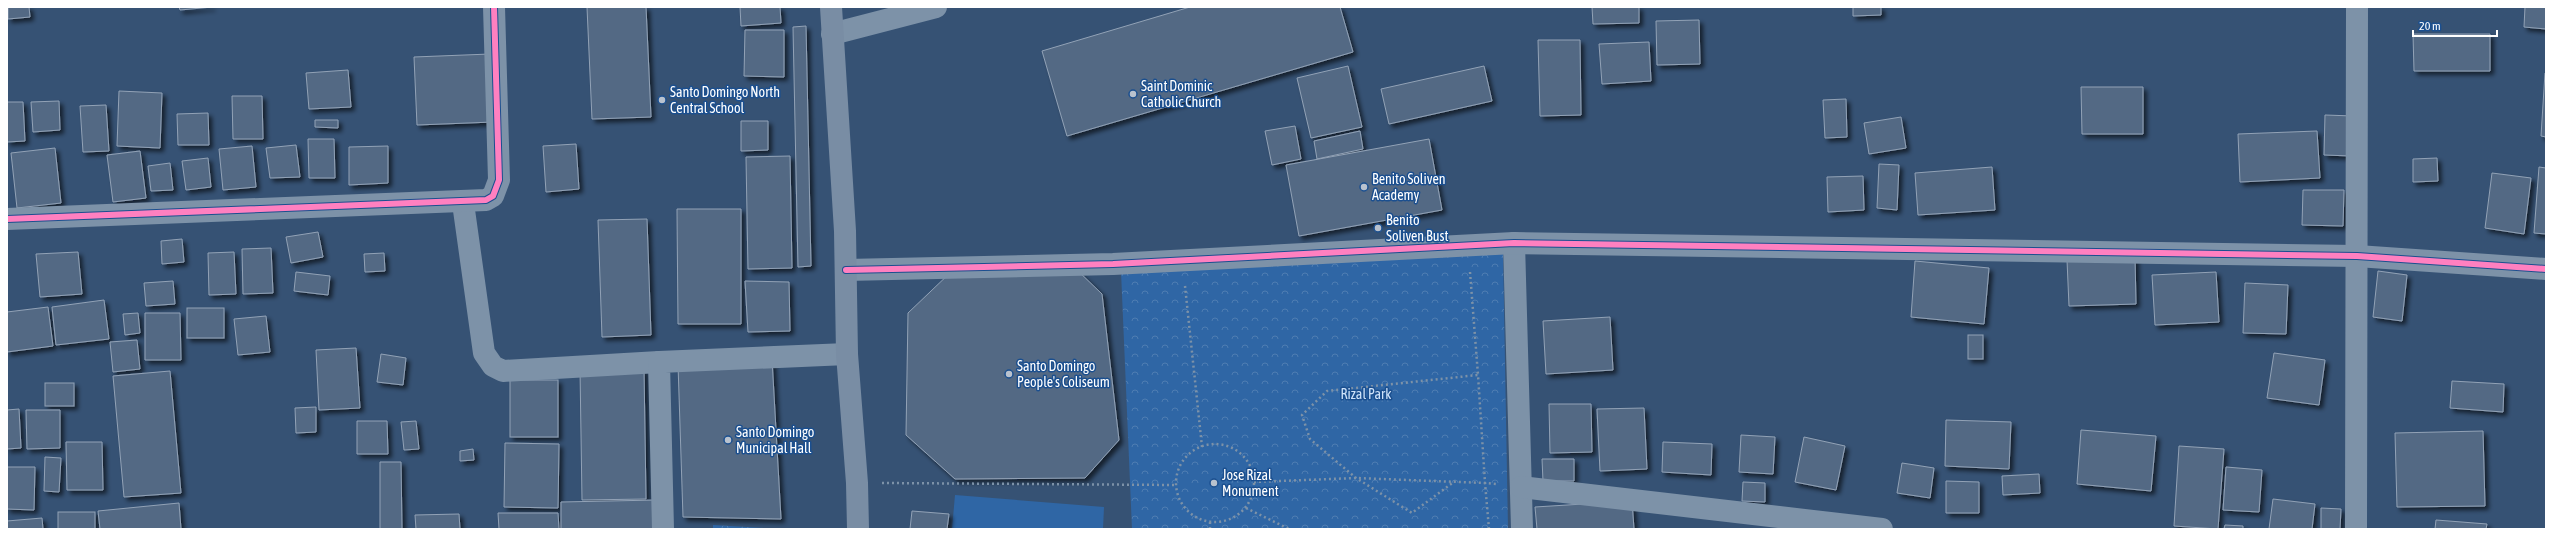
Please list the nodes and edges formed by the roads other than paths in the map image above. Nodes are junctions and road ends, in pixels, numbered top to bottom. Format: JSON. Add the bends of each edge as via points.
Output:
{"nodes":[{"id":1,"x":494,"y":7,"type":"edge"},
{"id":2,"x":831,"y":7,"type":"edge"},
{"id":3,"x":936,"y":7,"type":"edge"},
{"id":4,"x":2357,"y":7,"type":"edge"},
{"id":5,"x":832,"y":34,"type":"junction"},
{"id":6,"x":463,"y":203,"type":"junction"},
{"id":7,"x":7,"y":218,"type":"edge"},
{"id":8,"x":1514,"y":243,"type":"junction"},
{"id":9,"x":2357,"y":256,"type":"junction"},
{"id":10,"x":2546,"y":269,"type":"edge"},
{"id":11,"x":846,"y":270,"type":"junction"},
{"id":12,"x":847,"y":354,"type":"junction"},
{"id":13,"x":659,"y":362,"type":"junction"},
{"id":14,"x":1521,"y":487,"type":"junction"},
{"id":15,"x":662,"y":529,"type":"edge"},
{"id":16,"x":858,"y":529,"type":"edge"},
{"id":17,"x":1522,"y":529,"type":"edge"},
{"id":18,"x":1882,"y":529,"type":"edge"},
{"id":19,"x":2356,"y":529,"type":"edge"}],
"edges":[{"from":1,"to":6,"type":"street","via":[[499,180],[492,196],[486,200]]},
{"from":2,"to":5,"type":"street"},
{"from":3,"to":5,"type":"street"},
{"from":4,"to":9,"type":"street"},
{"from":5,"to":11,"type":"street"},
{"from":6,"to":7,"type":"street"},
{"from":6,"to":13,"type":"street","via":[[484,353],[493,366],[503,371]]},
{"from":8,"to":9,"type":"street"},
{"from":8,"to":11,"type":"street","via":[[1113,264]]},
{"from":8,"to":14,"type":"street"},
{"from":9,"to":10,"type":"street"},
{"from":9,"to":19,"type":"street"},
{"from":11,"to":12,"type":"street"},
{"from":12,"to":13,"type":"street"},
{"from":12,"to":16,"type":"street"},
{"from":13,"to":15,"type":"street"},
{"from":14,"to":17,"type":"street"},
{"from":14,"to":18,"type":"street"}]}
